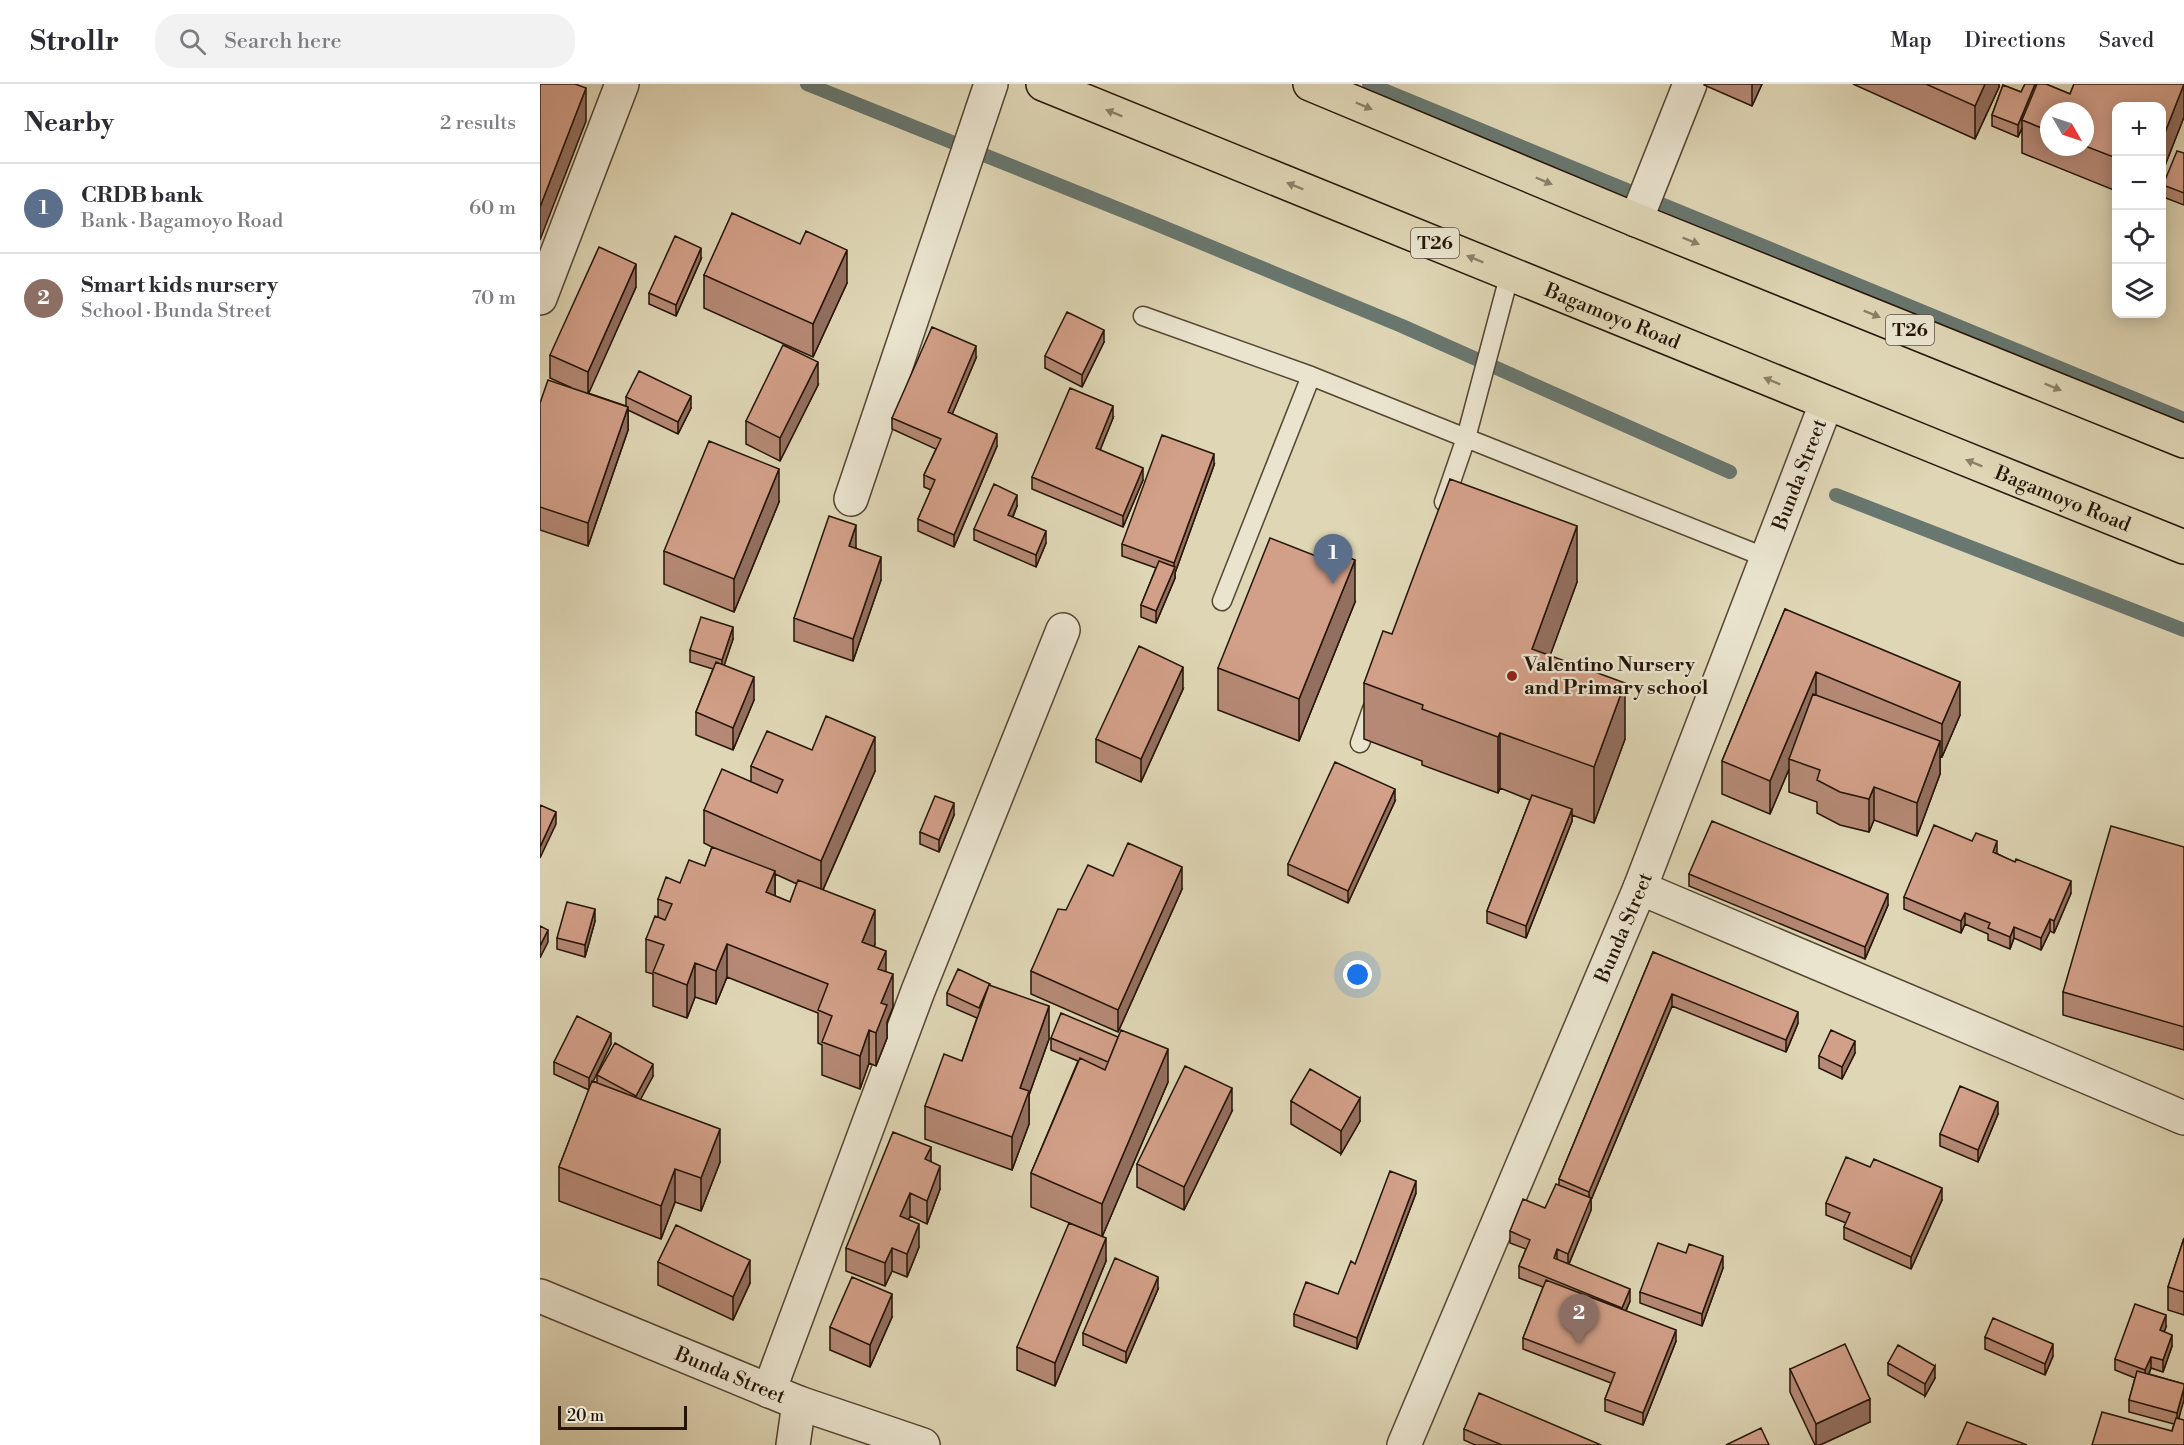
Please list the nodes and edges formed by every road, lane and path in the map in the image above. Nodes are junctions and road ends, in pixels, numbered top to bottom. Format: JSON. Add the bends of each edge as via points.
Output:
{"nodes":[{"id":1,"x":622,"y":84,"type":"edge"},
{"id":2,"x":991,"y":84,"type":"edge"},
{"id":3,"x":1043,"y":84,"type":"edge"},
{"id":4,"x":1310,"y":84,"type":"edge"},
{"id":5,"x":1690,"y":84,"type":"edge"},
{"id":6,"x":1636,"y":220,"type":"junction"},
{"id":7,"x":1510,"y":273,"type":"junction"},
{"id":8,"x":540,"y":297,"type":"edge"},
{"id":9,"x":1143,"y":316,"type":"dead end"},
{"id":10,"x":1311,"y":376,"type":"junction"},
{"id":11,"x":1826,"y":404,"type":"junction"},
{"id":12,"x":1466,"y":438,"type":"junction"},
{"id":13,"x":2184,"y":441,"type":"edge"},
{"id":14,"x":851,"y":499,"type":"dead end"},
{"id":15,"x":1438,"y":517,"type":"edge"},
{"id":16,"x":2184,"y":547,"type":"edge"},
{"id":17,"x":1767,"y":558,"type":"junction"},
{"id":18,"x":1222,"y":601,"type":"dead end"},
{"id":19,"x":1063,"y":630,"type":"dead end"},
{"id":20,"x":1376,"y":698,"type":"edge"},
{"id":21,"x":1360,"y":743,"type":"dead end"},
{"id":22,"x":1640,"y":888,"type":"junction"},
{"id":23,"x":2184,"y":1118,"type":"edge"},
{"id":24,"x":540,"y":1296,"type":"edge"},
{"id":25,"x":769,"y":1391,"type":"junction"},
{"id":26,"x":800,"y":1403,"type":"junction"},
{"id":27,"x":1406,"y":1444,"type":"edge"},
{"id":28,"x":793,"y":1445,"type":"edge"},
{"id":29,"x":923,"y":1445,"type":"edge"}],
"edges":[{"from":1,"to":8,"type":"street"},
{"from":2,"to":14,"type":"street"},
{"from":7,"to":3,"type":"highway","name":"Bagamoyo Road","number":"T26","one_way":true},
{"from":4,"to":6,"type":"highway","number":"T26","one_way":true},
{"from":5,"to":6,"type":"street"},
{"from":6,"to":13,"type":"highway","number":"T26","one_way":true},
{"from":11,"to":7,"type":"highway","name":"Bagamoyo Road","number":"T26","one_way":true},
{"from":7,"to":12,"type":"lane"},
{"from":9,"to":10,"type":"lane"},
{"from":10,"to":12,"type":"lane"},
{"from":10,"to":18,"type":"lane"},
{"from":16,"to":11,"type":"highway","name":"Bagamoyo Road","number":"T26","one_way":true},
{"from":11,"to":17,"type":"street","name":"Bunda Street"},
{"from":12,"to":15,"type":"lane"},
{"from":12,"to":17,"type":"lane"},
{"from":17,"to":22,"type":"street","name":"Bunda Street"},
{"from":19,"to":25,"type":"street","via":[[918,991]]},
{"from":20,"to":21,"type":"lane"},
{"from":22,"to":23,"type":"street"},
{"from":22,"to":27,"type":"street","name":"Bunda Street"},
{"from":24,"to":25,"type":"street","name":"Bunda Street"},
{"from":25,"to":26,"type":"street","name":"Bunda Street"},
{"from":26,"to":28,"type":"street"},
{"from":26,"to":29,"type":"street","name":"Bunda Street"}]}
